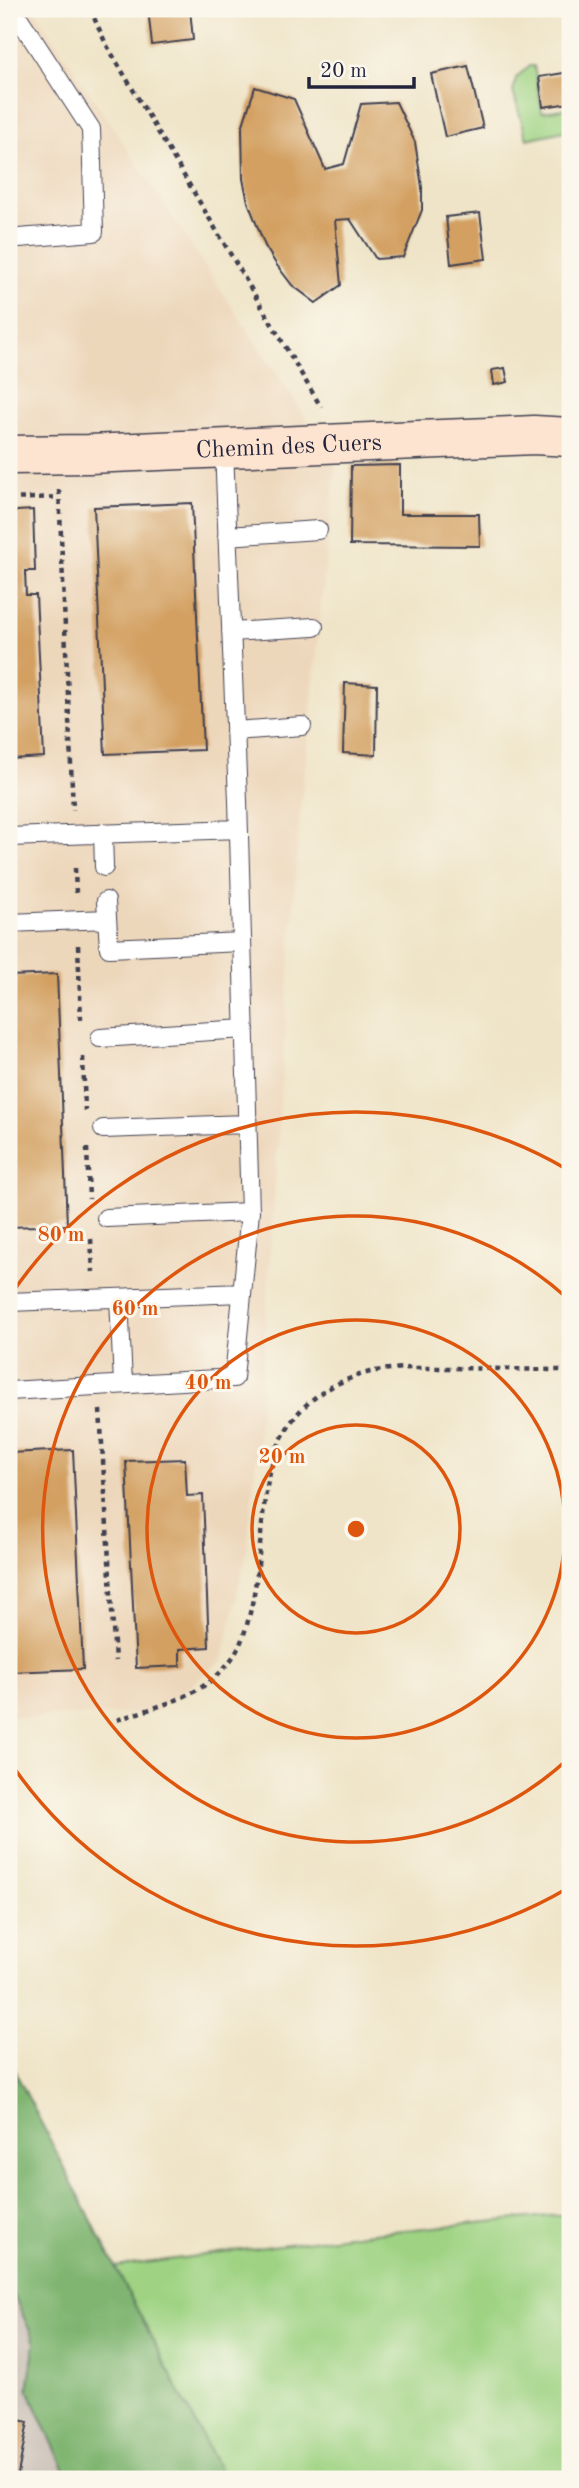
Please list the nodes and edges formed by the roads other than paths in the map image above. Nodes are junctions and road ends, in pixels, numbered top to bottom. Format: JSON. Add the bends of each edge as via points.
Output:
{"nodes":[{"id":1,"x":13,"y":9,"type":"edge"},
{"id":2,"x":19,"y":239,"type":"dead end"},
{"id":3,"x":570,"y":437,"type":"edge"},
{"id":4,"x":224,"y":449,"type":"junction"},
{"id":5,"x":9,"y":455,"type":"edge"},
{"id":6,"x":318,"y":530,"type":"dead end"},
{"id":7,"x":228,"y":536,"type":"junction"},
{"id":8,"x":314,"y":627,"type":"dead end"},
{"id":9,"x":231,"y":632,"type":"junction"},
{"id":10,"x":302,"y":726,"type":"dead end"},
{"id":11,"x":236,"y":731,"type":"junction"},
{"id":12,"x":239,"y":829,"type":"junction"},
{"id":13,"x":103,"y":833,"type":"junction"},
{"id":14,"x":9,"y":836,"type":"edge"},
{"id":15,"x":104,"y":867,"type":"dead end"},
{"id":16,"x":106,"y":901,"type":"dead end"},
{"id":17,"x":107,"y":919,"type":"junction"},
{"id":18,"x":9,"y":923,"type":"edge"},
{"id":19,"x":242,"y":942,"type":"junction"},
{"id":20,"x":244,"y":1029,"type":"junction"},
{"id":21,"x":100,"y":1038,"type":"dead end"},
{"id":22,"x":246,"y":1124,"type":"junction"},
{"id":23,"x":103,"y":1129,"type":"dead end"},
{"id":24,"x":250,"y":1212,"type":"junction"},
{"id":25,"x":106,"y":1218,"type":"dead end"},
{"id":26,"x":242,"y":1293,"type":"junction"},
{"id":27,"x":119,"y":1298,"type":"junction"},
{"id":28,"x":9,"y":1302,"type":"edge"},
{"id":29,"x":122,"y":1384,"type":"junction"},
{"id":30,"x":9,"y":1391,"type":"edge"}],
"edges":[{"from":1,"to":2,"type":"lane","via":[[91,129],[94,232]]},
{"from":3,"to":4,"type":"street","name":"Chemin des Cuers"},
{"from":4,"to":5,"type":"street","name":"Chemin des Cuers"},
{"from":4,"to":7,"type":"lane"},
{"from":6,"to":7,"type":"lane"},
{"from":7,"to":9,"type":"lane"},
{"from":8,"to":9,"type":"lane"},
{"from":9,"to":11,"type":"lane"},
{"from":10,"to":11,"type":"lane"},
{"from":11,"to":12,"type":"lane"},
{"from":12,"to":13,"type":"lane"},
{"from":12,"to":19,"type":"lane"},
{"from":13,"to":14,"type":"lane"},
{"from":13,"to":15,"type":"lane"},
{"from":16,"to":17,"type":"lane"},
{"from":17,"to":18,"type":"lane"},
{"from":17,"to":19,"type":"lane","via":[[108,948]]},
{"from":19,"to":20,"type":"lane"},
{"from":20,"to":21,"type":"lane"},
{"from":20,"to":22,"type":"lane"},
{"from":22,"to":23,"type":"lane"},
{"from":22,"to":24,"type":"lane"},
{"from":24,"to":25,"type":"lane"},
{"from":24,"to":26,"type":"lane"},
{"from":26,"to":27,"type":"lane"},
{"from":26,"to":29,"type":"lane","via":[[234,1378]]},
{"from":27,"to":28,"type":"lane"},
{"from":27,"to":29,"type":"lane"},
{"from":29,"to":30,"type":"lane"}]}
